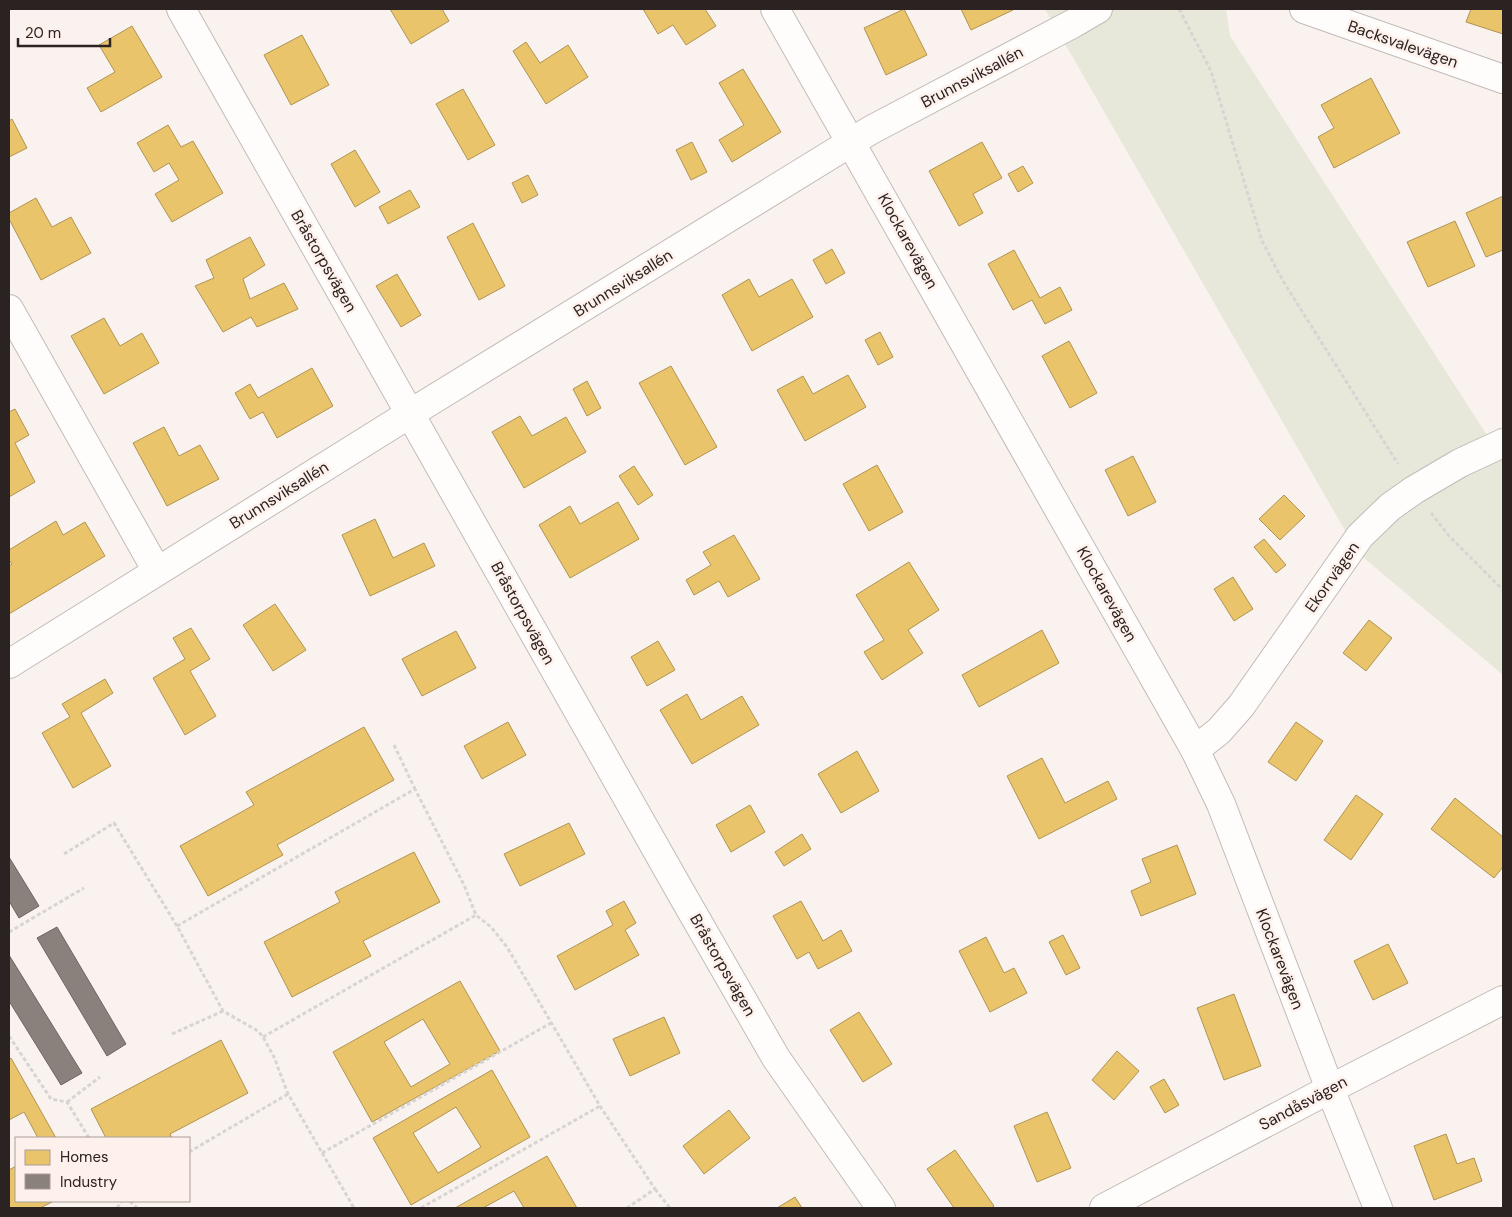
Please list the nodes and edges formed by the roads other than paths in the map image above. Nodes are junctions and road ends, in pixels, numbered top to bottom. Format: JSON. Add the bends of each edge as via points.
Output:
{"nodes":[{"id":1,"x":181,"y":9,"type":"edge"},
{"id":2,"x":775,"y":9,"type":"edge"},
{"id":3,"x":1098,"y":9,"type":"edge"},
{"id":4,"x":1304,"y":9,"type":"edge"},
{"id":5,"x":1503,"y":78,"type":"edge"},
{"id":6,"x":851,"y":142,"type":"junction"},
{"id":7,"x":9,"y":309,"type":"edge"},
{"id":8,"x":411,"y":413,"type":"junction"},
{"id":9,"x":1503,"y":443,"type":"edge"},
{"id":10,"x":157,"y":571,"type":"junction"},
{"id":11,"x":9,"y":664,"type":"edge"},
{"id":12,"x":1195,"y":750,"type":"junction"},
{"id":13,"x":1503,"y":1000,"type":"edge"},
{"id":14,"x":1330,"y":1089,"type":"junction"},
{"id":15,"x":881,"y":1208,"type":"edge"},
{"id":16,"x":1104,"y":1208,"type":"edge"},
{"id":17,"x":1378,"y":1208,"type":"edge"}],
"edges":[{"from":1,"to":8,"type":"street","name":"Bråstorpsvägen"},
{"from":2,"to":6,"type":"street","name":"Klockarevägen"},
{"from":3,"to":6,"type":"street","name":"Brunnsviksallén"},
{"from":4,"to":5,"type":"street","name":"Backsvalevägen"},
{"from":6,"to":8,"type":"street","name":"Brunnsviksallén"},
{"from":6,"to":12,"type":"street","name":"Klockarevägen"},
{"from":7,"to":10,"type":"street"},
{"from":8,"to":10,"type":"street","name":"Brunnsviksallén"},
{"from":8,"to":15,"type":"street","name":"Bråstorpsvägen","via":[[776,1058]]},
{"from":9,"to":12,"type":"street","name":"Ekorrvägen","via":[[1414,490],[1390,507],[1360,536],[1241,706],[1220,731]]},
{"from":10,"to":11,"type":"street","name":"Brunnsviksallén"},
{"from":12,"to":14,"type":"street","name":"Klockarevägen","via":[[1224,813]]},
{"from":13,"to":14,"type":"street","name":"Sandåsvägen"},
{"from":14,"to":16,"type":"street","name":"Sandåsvägen"},
{"from":14,"to":17,"type":"street","name":"Klockarevägen"}]}
